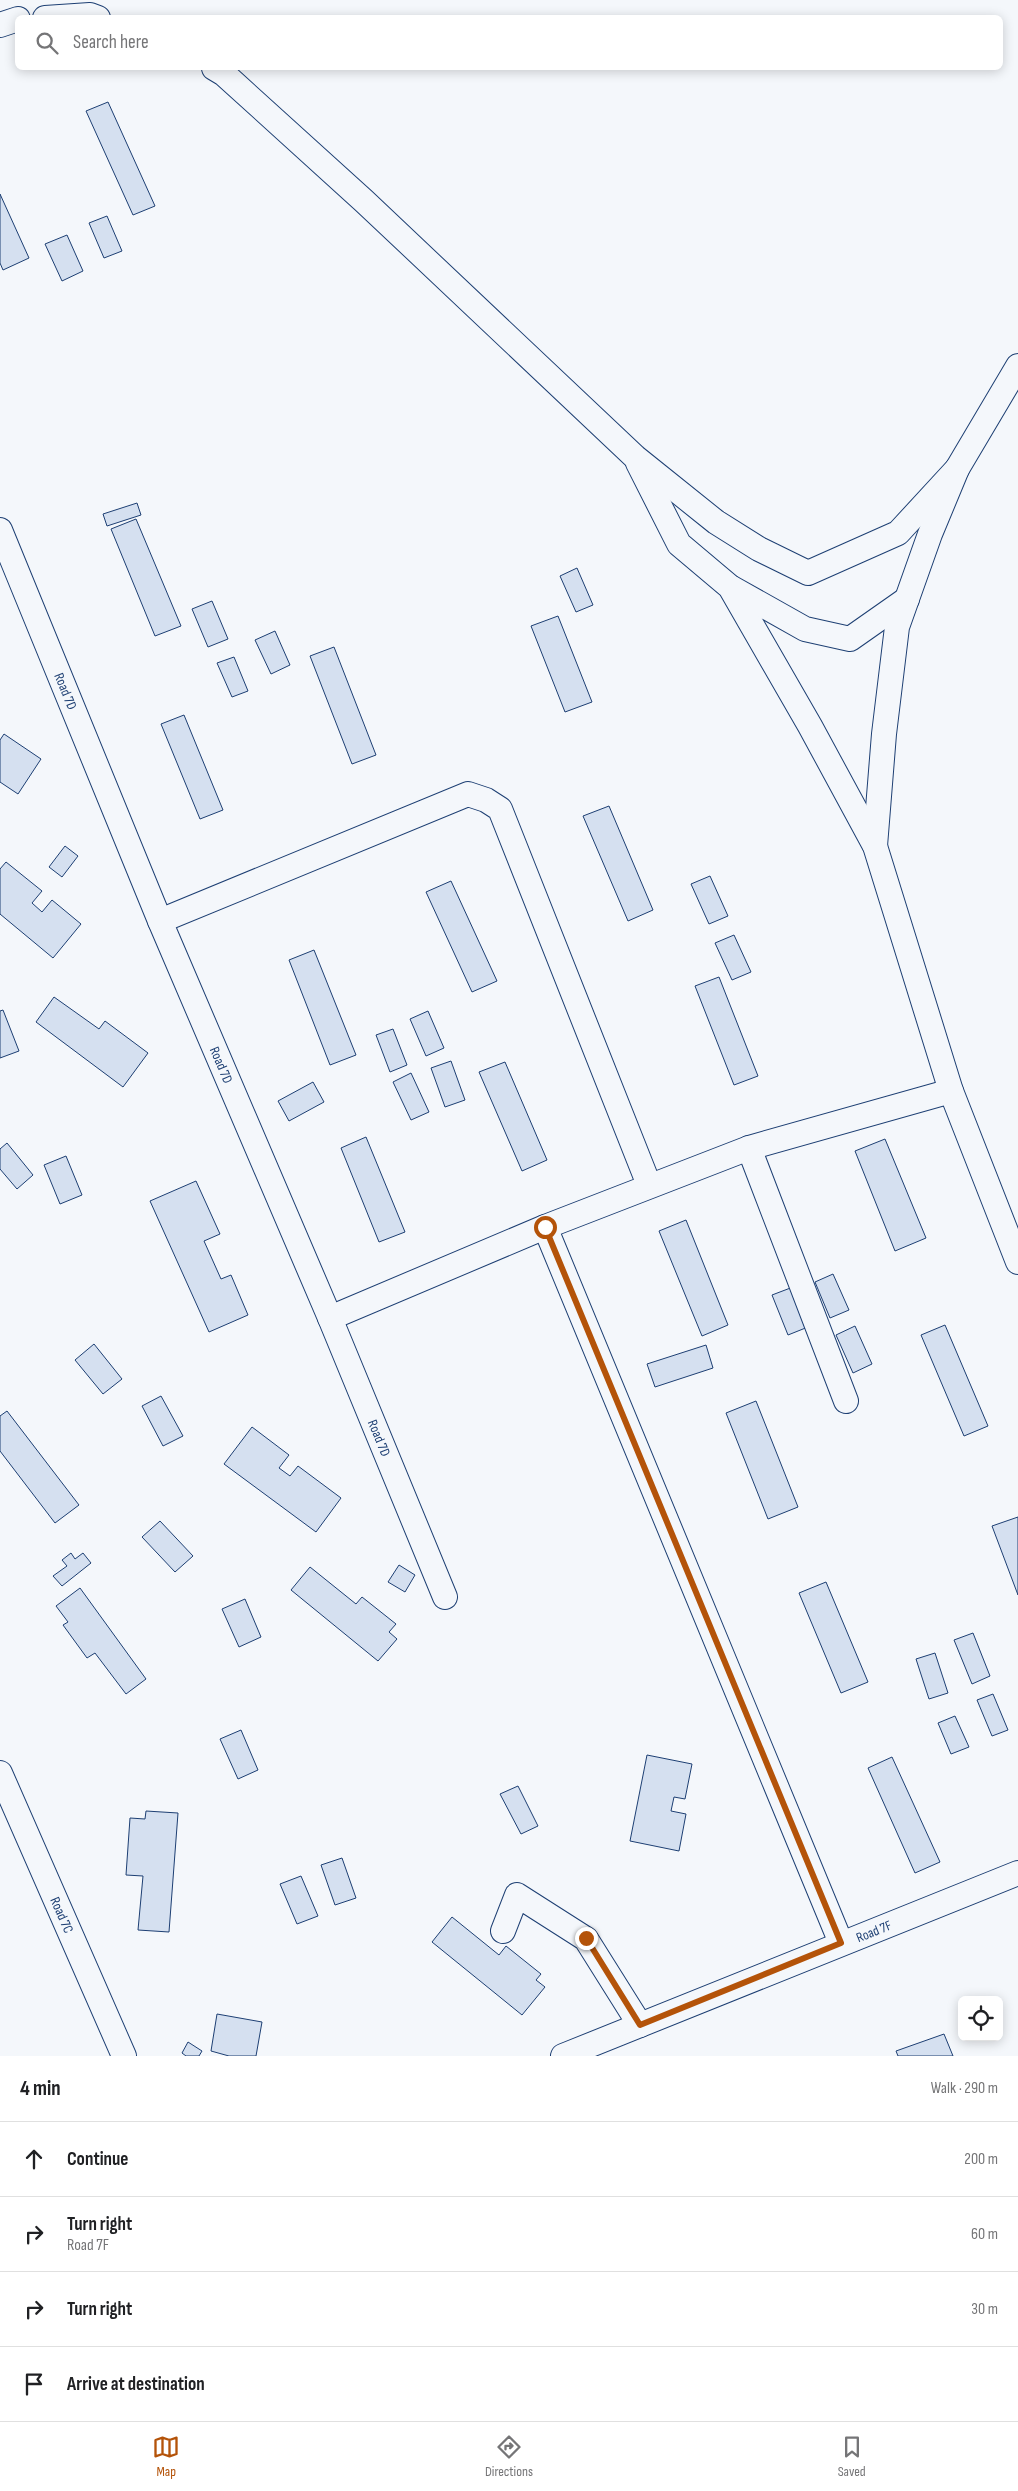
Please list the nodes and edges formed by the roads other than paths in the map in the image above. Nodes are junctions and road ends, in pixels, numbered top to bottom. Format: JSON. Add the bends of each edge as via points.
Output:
{"nodes":[{"id":1,"x":15,"y":20,"type":"edge"},
{"id":2,"x":0,"y":25,"type":"edge"},
{"id":3,"x":217,"y":70,"type":"edge"},
{"id":4,"x":1018,"y":366,"type":"edge"},
{"id":5,"x":635,"y":457,"type":"junction"},
{"id":6,"x":957,"y":469,"type":"junction"},
{"id":7,"x":0,"y":530,"type":"edge"},
{"id":8,"x":730,"y":587,"type":"junction"},
{"id":9,"x":907,"y":599,"type":"junction"},
{"id":10,"x":875,"y":846,"type":"junction"},
{"id":11,"x":160,"y":921,"type":"junction"},
{"id":12,"x":951,"y":1091,"type":"junction"},
{"id":13,"x":749,"y":1148,"type":"junction"},
{"id":14,"x":649,"y":1185,"type":"junction"},
{"id":15,"x":545,"y":1227,"type":"junction"},
{"id":16,"x":1018,"y":1262,"type":"edge"},
{"id":17,"x":330,"y":1318,"type":"junction"},
{"id":18,"x":846,"y":1401,"type":"dead end"},
{"id":19,"x":446,"y":1597,"type":"dead end"},
{"id":20,"x":0,"y":1773,"type":"edge"},
{"id":21,"x":1018,"y":1873,"type":"edge"},
{"id":22,"x":503,"y":1931,"type":"dead end"},
{"id":23,"x":841,"y":1943,"type":"junction"},
{"id":24,"x":640,"y":2025,"type":"junction"},
{"id":25,"x":124,"y":2056,"type":"edge"},
{"id":26,"x":563,"y":2056,"type":"edge"}],
"edges":[{"from":1,"to":2,"type":"street"},
{"from":3,"to":5,"type":"street","via":[[364,201]]},
{"from":4,"to":6,"type":"street"},
{"from":5,"to":6,"type":"street","via":[[716,522],[759,549],[808,573],[898,533]]},
{"from":5,"to":8,"type":"street","via":[[678,544]]},
{"from":6,"to":9,"type":"street"},
{"from":7,"to":11,"type":"street","name":"Road 7D"},
{"from":8,"to":9,"type":"street","via":[[805,630],[850,639]]},
{"from":8,"to":10,"type":"street"},
{"from":9,"to":10,"type":"street","via":[[897,628]]},
{"from":10,"to":12,"type":"street"},
{"from":11,"to":14,"type":"street","via":[[468,794],[486,800],[500,809]]},
{"from":11,"to":17,"type":"street","name":"Road 7D"},
{"from":12,"to":13,"type":"street"},
{"from":12,"to":16,"type":"street"},
{"from":13,"to":14,"type":"street"},
{"from":13,"to":18,"type":"street"},
{"from":14,"to":15,"type":"street"},
{"from":15,"to":17,"type":"street"},
{"from":15,"to":23,"type":"street"},
{"from":17,"to":19,"type":"street","name":"Road 7D"},
{"from":20,"to":25,"type":"street","name":"Road 7C"},
{"from":21,"to":23,"type":"street","name":"Road 7F"},
{"from":22,"to":24,"type":"street","via":[[517,1895],[586,1938]]},
{"from":23,"to":24,"type":"street","name":"Road 7F"},
{"from":24,"to":26,"type":"street","name":"Road 7F"}]}
